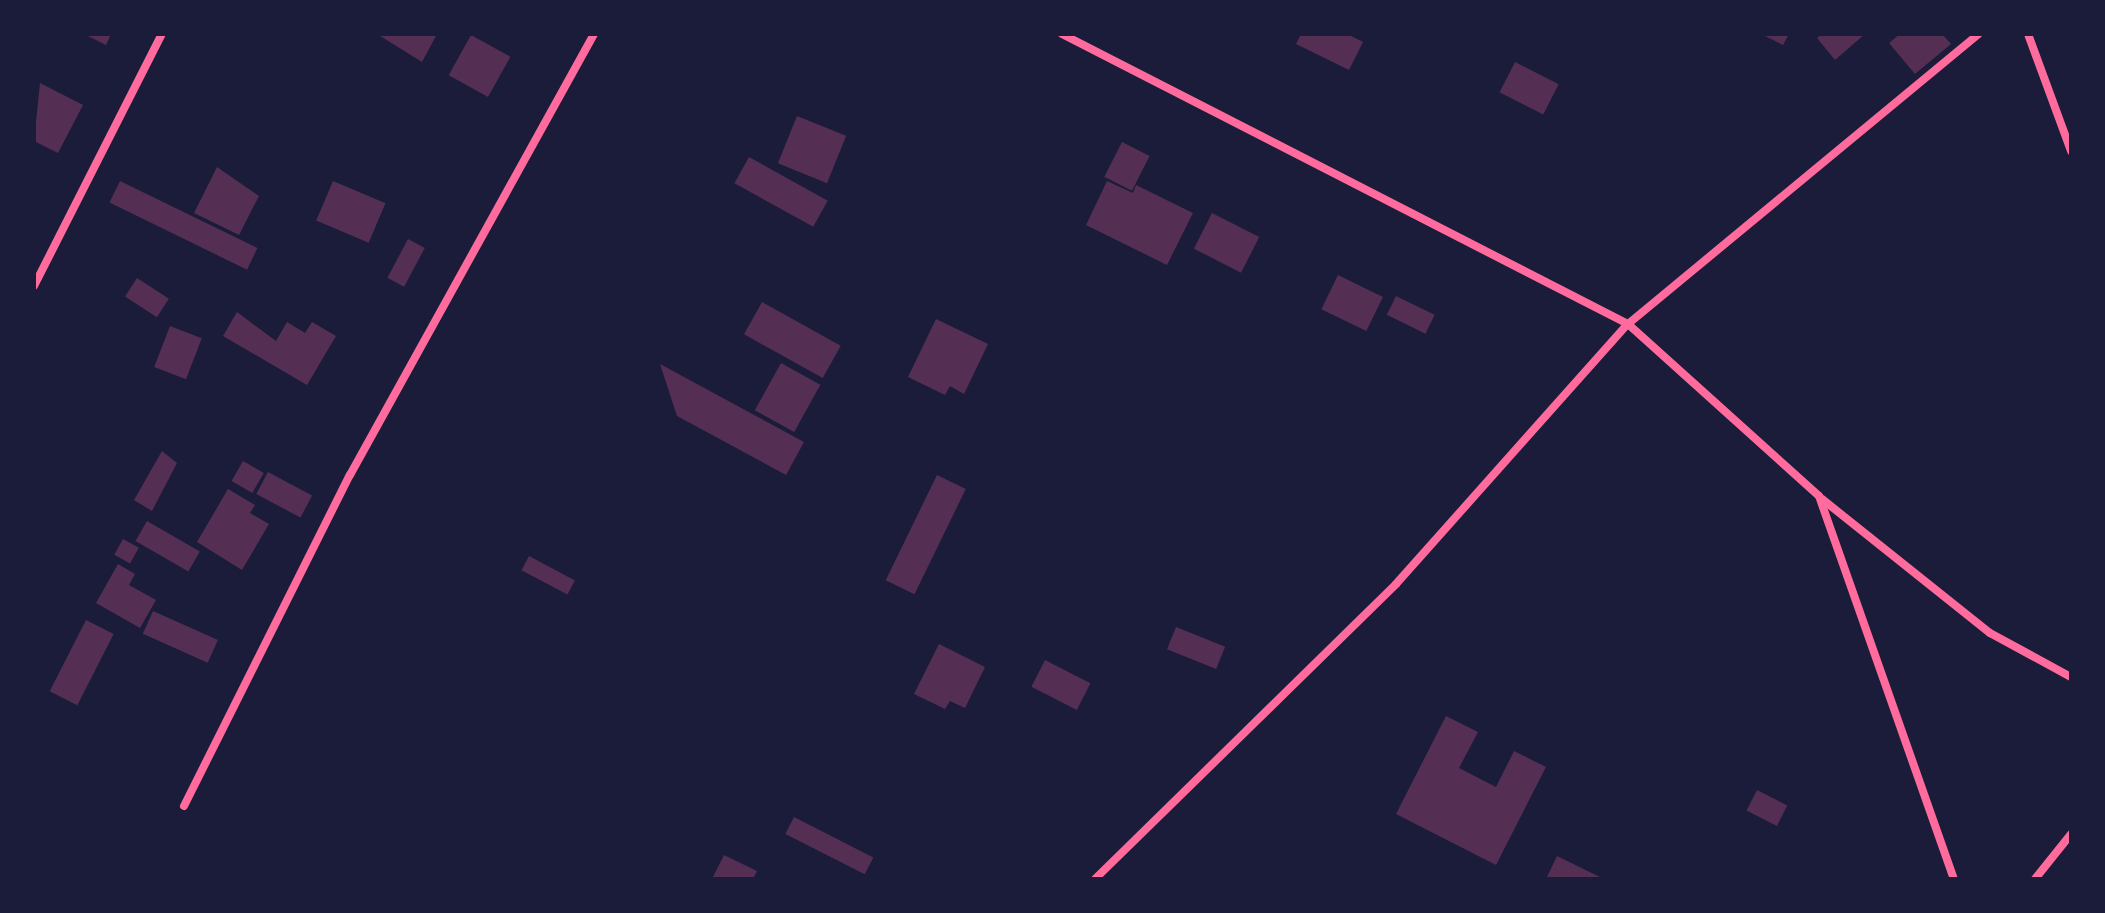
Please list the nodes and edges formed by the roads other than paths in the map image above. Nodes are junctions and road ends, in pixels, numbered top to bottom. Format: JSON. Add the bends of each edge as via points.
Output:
{"nodes":[{"id":1,"x":162,"y":34,"type":"edge"},
{"id":2,"x":594,"y":34,"type":"edge"},
{"id":3,"x":1062,"y":34,"type":"edge"},
{"id":4,"x":1979,"y":34,"type":"edge"},
{"id":5,"x":2028,"y":34,"type":"edge"},
{"id":6,"x":2071,"y":151,"type":"edge"},
{"id":7,"x":34,"y":286,"type":"edge"},
{"id":8,"x":1628,"y":324,"type":"junction"},
{"id":9,"x":1819,"y":496,"type":"junction"},
{"id":10,"x":2071,"y":677,"type":"edge"},
{"id":11,"x":184,"y":806,"type":"dead end"},
{"id":12,"x":2071,"y":834,"type":"edge"},
{"id":13,"x":1095,"y":879,"type":"edge"},
{"id":14,"x":1954,"y":879,"type":"edge"},
{"id":15,"x":2035,"y":879,"type":"edge"}],
"edges":[{"from":1,"to":7,"type":"street"},
{"from":2,"to":11,"type":"street","via":[[357,462]]},
{"from":3,"to":8,"type":"street"},
{"from":4,"to":8,"type":"street"},
{"from":5,"to":6,"type":"street"},
{"from":8,"to":9,"type":"street"},
{"from":8,"to":13,"type":"street","via":[[1396,584]]},
{"from":9,"to":10,"type":"street","via":[[1866,541],[1990,633]]},
{"from":9,"to":14,"type":"street"},
{"from":12,"to":15,"type":"street"}]}
